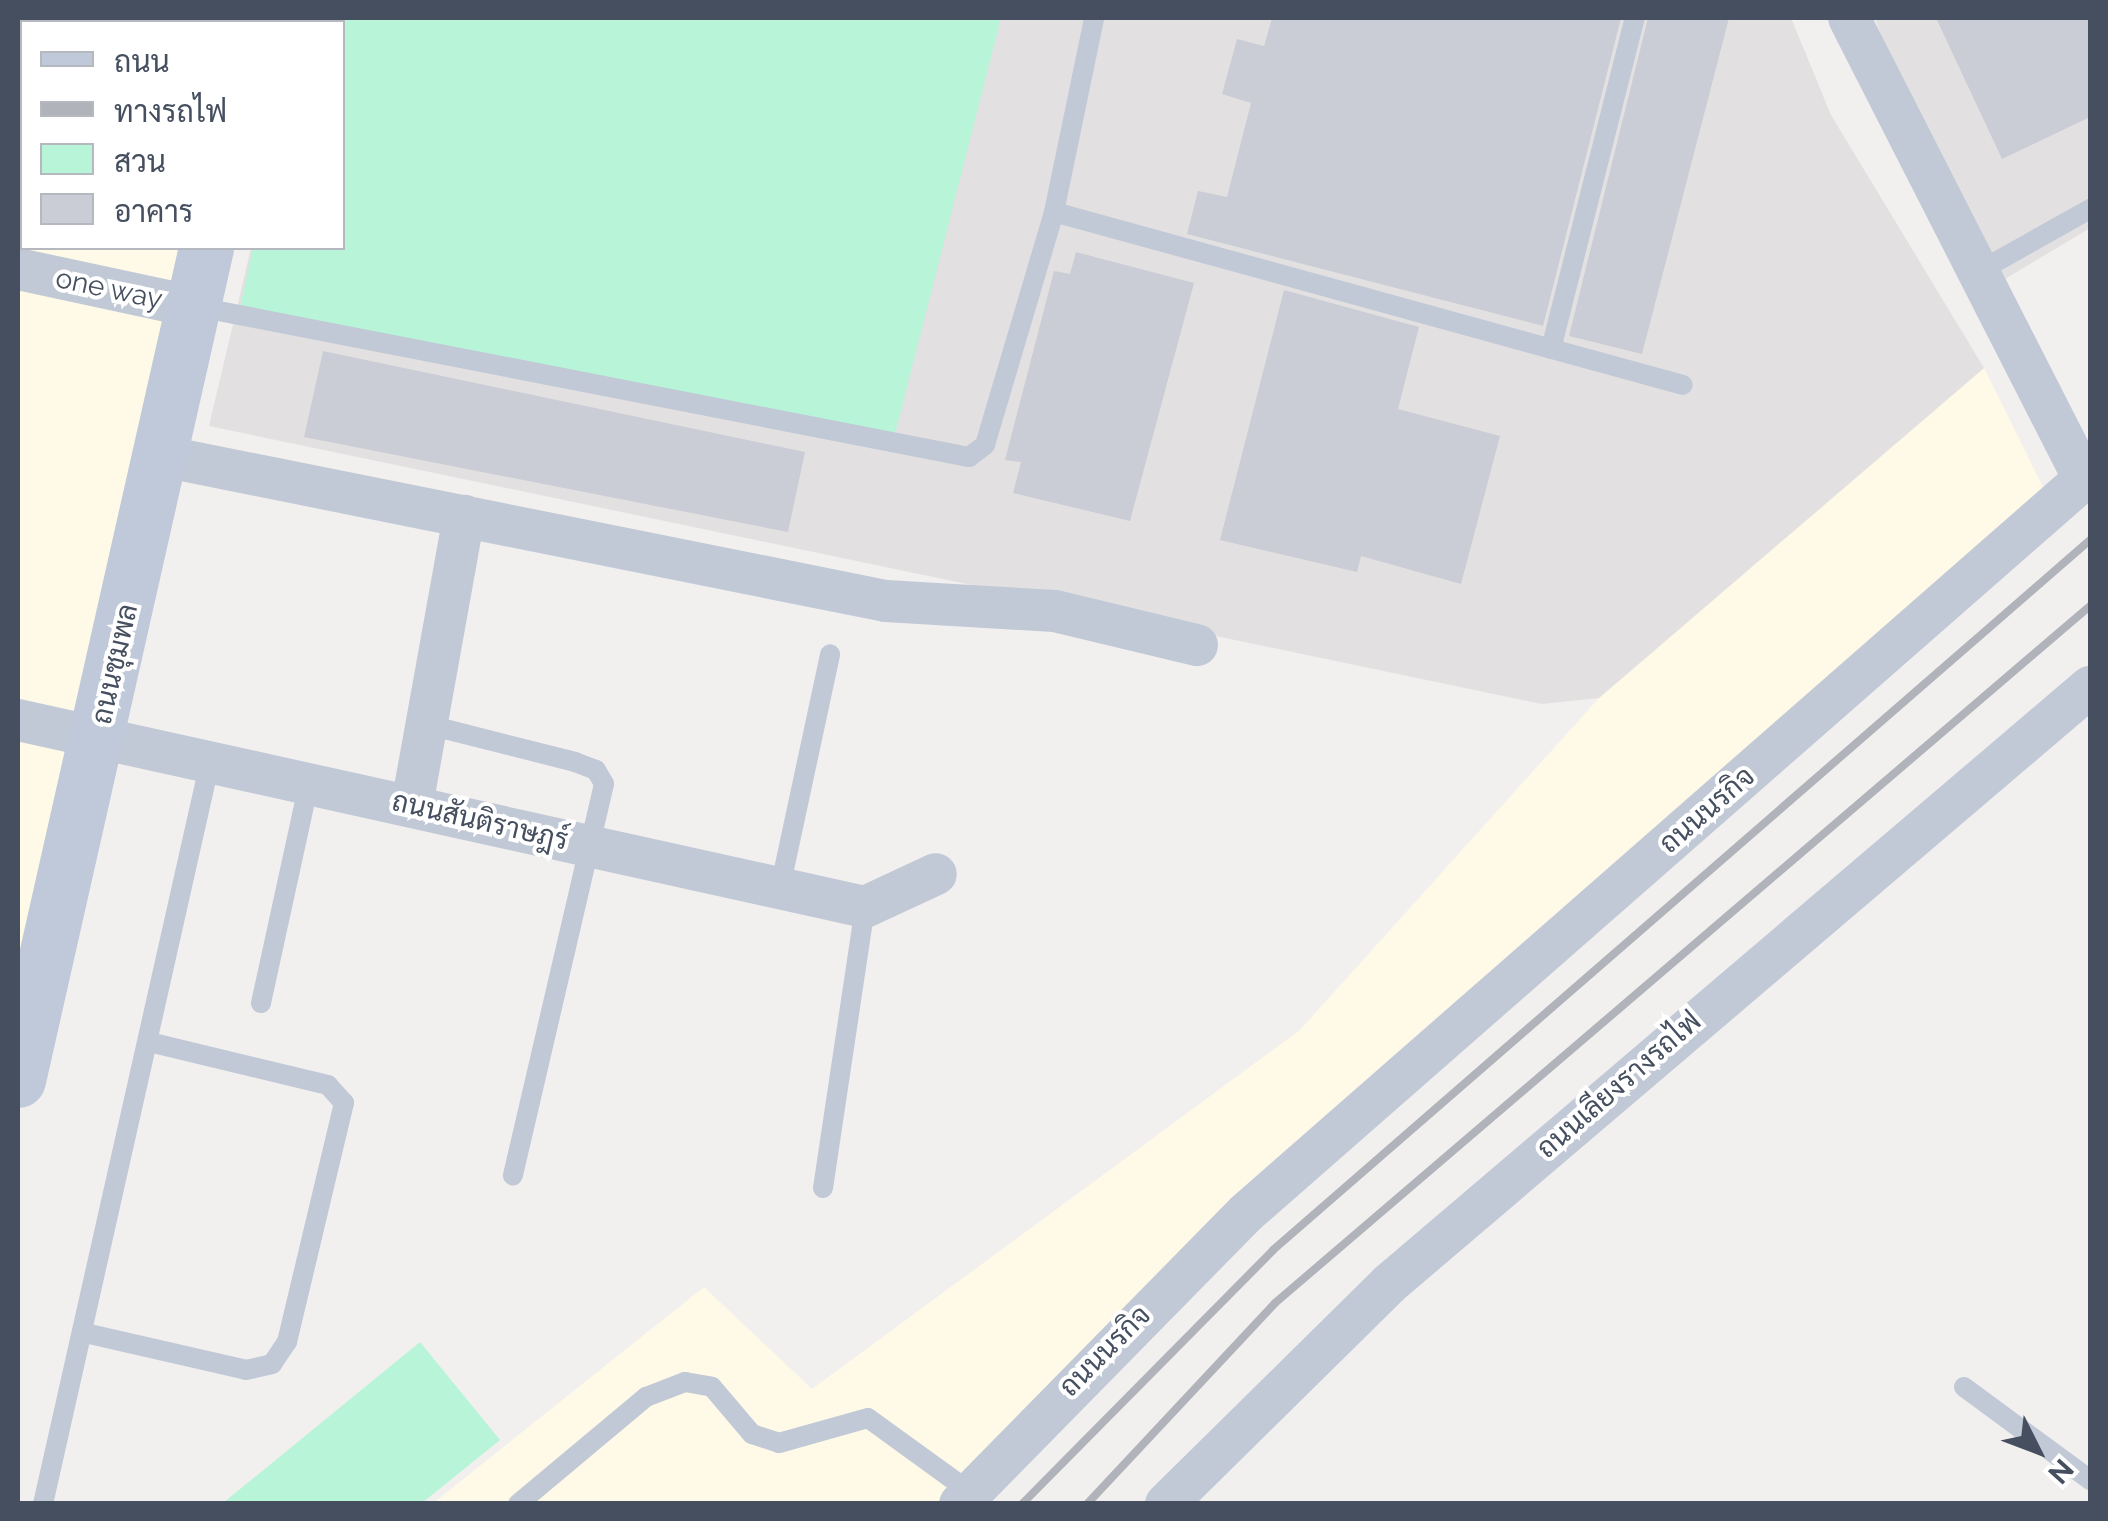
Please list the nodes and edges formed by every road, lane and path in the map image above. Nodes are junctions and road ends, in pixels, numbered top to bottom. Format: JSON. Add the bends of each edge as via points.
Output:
{"nodes":[{"id":1,"x":1094,"y":18,"type":"edge"},
{"id":2,"x":1635,"y":18,"type":"edge"},
{"id":3,"x":1849,"y":18,"type":"edge"},
{"id":4,"x":2090,"y":210,"type":"edge"},
{"id":5,"x":1054,"y":212,"type":"junction"},
{"id":6,"x":205,"y":250,"type":"edge"},
{"id":7,"x":26,"y":263,"type":"edge"},
{"id":8,"x":1976,"y":273,"type":"junction"},
{"id":9,"x":191,"y":306,"type":"junction"},
{"id":10,"x":1551,"y":349,"type":"junction"},
{"id":11,"x":1684,"y":385,"type":"dead end"},
{"id":12,"x":162,"y":456,"type":"junction"},
{"id":13,"x":2088,"y":481,"type":"edge"},
{"id":14,"x":464,"y":516,"type":"junction"},
{"id":15,"x":1197,"y":645,"type":"dead end"},
{"id":16,"x":830,"y":654,"type":"dead end"},
{"id":17,"x":2090,"y":687,"type":"edge"},
{"id":18,"x":18,"y":720,"type":"edge"},
{"id":19,"x":428,"y":724,"type":"junction"},
{"id":20,"x":99,"y":738,"type":"junction"},
{"id":21,"x":210,"y":762,"type":"junction"},
{"id":22,"x":309,"y":783,"type":"junction"},
{"id":23,"x":412,"y":805,"type":"junction"},
{"id":24,"x":590,"y":845,"type":"junction"},
{"id":25,"x":936,"y":874,"type":"dead end"},
{"id":26,"x":780,"y":888,"type":"junction"},
{"id":27,"x":865,"y":907,"type":"junction"},
{"id":28,"x":261,"y":1002,"type":"dead end"},
{"id":29,"x":149,"y":1042,"type":"junction"},
{"id":30,"x":18,"y":1080,"type":"edge"},
{"id":31,"x":513,"y":1176,"type":"dead end"},
{"id":32,"x":823,"y":1188,"type":"dead end"},
{"id":33,"x":85,"y":1333,"type":"junction"},
{"id":34,"x":1964,"y":1386,"type":"dead end"},
{"id":35,"x":2090,"y":1480,"type":"edge"},
{"id":36,"x":964,"y":1498,"type":"edge"},
{"id":37,"x":43,"y":1504,"type":"edge"},
{"id":38,"x":518,"y":1504,"type":"edge"},
{"id":39,"x":1166,"y":1504,"type":"edge"}],
"edges":[{"from":1,"to":5,"type":"lane"},
{"from":2,"to":10,"type":"lane"},
{"from":3,"to":8,"type":"street","name":"ถนนนรกิจ"},
{"from":4,"to":8,"type":"lane"},
{"from":5,"to":9,"type":"lane","via":[[985,444],[969,457]]},
{"from":5,"to":10,"type":"lane"},
{"from":6,"to":9,"type":"main road","name":"ถนนชุมพล"},
{"from":7,"to":9,"type":"street","name":"one way"},
{"from":8,"to":13,"type":"street","name":"ถนนนรกิจ"},
{"from":9,"to":12,"type":"main road","name":"ถนนชุมพล"},
{"from":10,"to":11,"type":"lane"},
{"from":12,"to":14,"type":"street"},
{"from":12,"to":20,"type":"main road","name":"ถนนชุมพล"},
{"from":13,"to":36,"type":"street","name":"ถนนนรกิจ","via":[[1246,1214]]},
{"from":14,"to":15,"type":"street","via":[[886,601],[1055,612]]},
{"from":14,"to":19,"type":"street"},
{"from":16,"to":26,"type":"lane"},
{"from":17,"to":39,"type":"street","name":"ถนนเลียงรางรถไฟ","via":[[1390,1284]]},
{"from":18,"to":20,"type":"street","name":"ถนนสันติราษฎร์"},
{"from":19,"to":23,"type":"street"},
{"from":19,"to":24,"type":"lane","via":[[596,770],[604,784]]},
{"from":20,"to":21,"type":"street","name":"ถนนสันติราษฎร์"},
{"from":20,"to":30,"type":"main road","name":"ถนนชุมพล"},
{"from":21,"to":22,"type":"street","name":"ถนนสันติราษฎร์"},
{"from":21,"to":29,"type":"lane"},
{"from":22,"to":23,"type":"street","name":"ถนนสันติราษฎร์"},
{"from":22,"to":28,"type":"lane"},
{"from":23,"to":24,"type":"street","name":"ถนนสันติราษฎร์"},
{"from":24,"to":26,"type":"street","name":"ถนนสันติราษฎร์"},
{"from":24,"to":31,"type":"lane"},
{"from":25,"to":27,"type":"street"},
{"from":26,"to":27,"type":"street","name":"ถนนสันติราษฎร์"},
{"from":27,"to":32,"type":"lane"},
{"from":29,"to":33,"type":"lane"},
{"from":29,"to":33,"type":"lane","via":[[328,1086],[344,1103],[287,1342],[272,1364],[246,1370]]},
{"from":33,"to":37,"type":"lane"},
{"from":34,"to":35,"type":"lane"},
{"from":36,"to":38,"type":"lane","via":[[868,1418],[779,1444],[752,1434],[712,1387],[684,1382],[646,1397]]}]}
